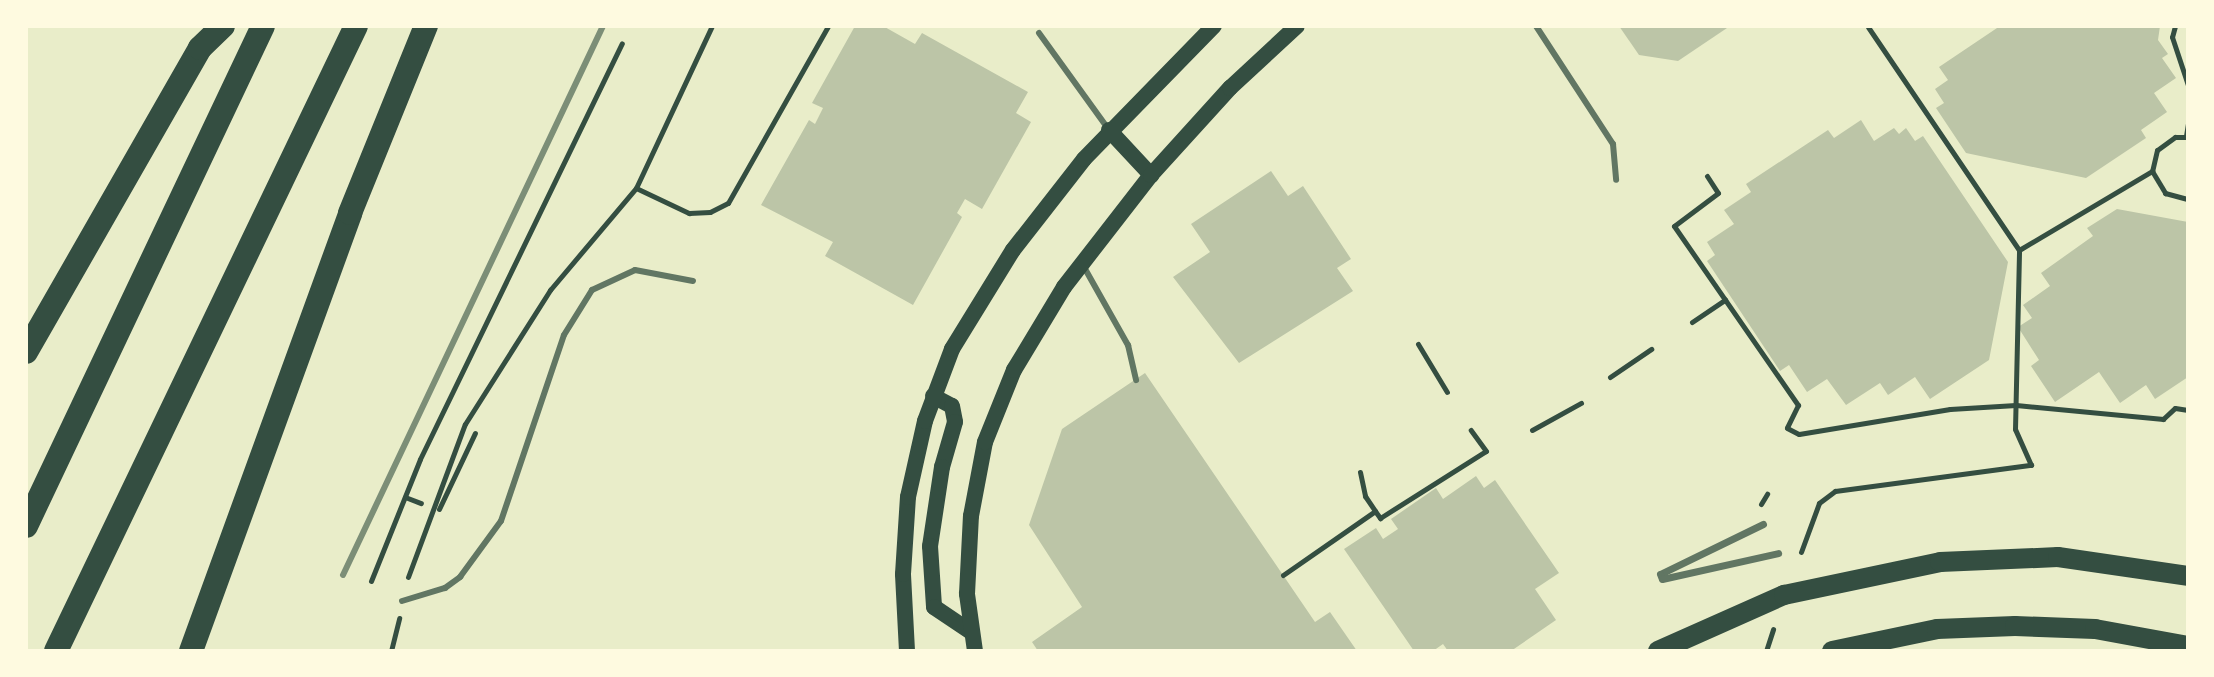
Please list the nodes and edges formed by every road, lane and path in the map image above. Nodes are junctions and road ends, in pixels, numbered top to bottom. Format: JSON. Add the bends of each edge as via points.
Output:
{"nodes":[{"id":1,"x":223,"y":26,"type":"edge"},
{"id":2,"x":263,"y":26,"type":"edge"},
{"id":3,"x":356,"y":26,"type":"edge"},
{"id":4,"x":426,"y":26,"type":"edge"},
{"id":5,"x":712,"y":26,"type":"edge"},
{"id":6,"x":828,"y":26,"type":"edge"},
{"id":7,"x":1214,"y":26,"type":"edge"},
{"id":8,"x":1297,"y":26,"type":"edge"},
{"id":9,"x":1536,"y":26,"type":"edge"},
{"id":10,"x":2175,"y":26,"type":"edge"},
{"id":11,"x":1868,"y":27,"type":"edge"},
{"id":12,"x":1039,"y":33,"type":"dead end"},
{"id":13,"x":622,"y":43,"type":"dead end"},
{"id":14,"x":2188,"y":85,"type":"edge"},
{"id":15,"x":2188,"y":123,"type":"edge"},
{"id":16,"x":1109,"y":130,"type":"junction"},
{"id":17,"x":2187,"y":136,"type":"edge"},
{"id":18,"x":2152,"y":171,"type":"junction"},
{"id":19,"x":1151,"y":175,"type":"junction"},
{"id":20,"x":1707,"y":176,"type":"dead end"},
{"id":21,"x":1616,"y":180,"type":"dead end"},
{"id":22,"x":636,"y":188,"type":"junction"},
{"id":23,"x":2188,"y":199,"type":"edge"},
{"id":24,"x":2019,"y":250,"type":"junction"},
{"id":25,"x":1082,"y":264,"type":"junction"},
{"id":26,"x":693,"y":281,"type":"dead end"},
{"id":27,"x":1725,"y":300,"type":"junction"},
{"id":28,"x":1692,"y":322,"type":"dead end"},
{"id":29,"x":1418,"y":344,"type":"dead end"},
{"id":30,"x":1651,"y":349,"type":"dead end"},
{"id":31,"x":26,"y":352,"type":"edge"},
{"id":32,"x":1610,"y":377,"type":"dead end"},
{"id":33,"x":1136,"y":380,"type":"dead end"},
{"id":34,"x":1447,"y":392,"type":"dead end"},
{"id":35,"x":933,"y":396,"type":"junction"},
{"id":36,"x":1581,"y":403,"type":"dead end"},
{"id":37,"x":2016,"y":405,"type":"junction"},
{"id":38,"x":2188,"y":410,"type":"edge"},
{"id":39,"x":1471,"y":430,"type":"dead end"},
{"id":40,"x":1532,"y":430,"type":"dead end"},
{"id":41,"x":475,"y":433,"type":"dead end"},
{"id":42,"x":1360,"y":472,"type":"dead end"},
{"id":43,"x":405,"y":497,"type":"junction"},
{"id":44,"x":421,"y":503,"type":"dead end"},
{"id":45,"x":439,"y":509,"type":"dead end"},
{"id":46,"x":1375,"y":511,"type":"junction"},
{"id":47,"x":1763,"y":524,"type":"dead end"},
{"id":48,"x":26,"y":526,"type":"edge"},
{"id":49,"x":1778,"y":553,"type":"dead end"},
{"id":50,"x":1799,"y":555,"type":"dead end"},
{"id":51,"x":411,"y":564,"type":"dead end"},
{"id":52,"x":1283,"y":575,"type":"dead end"},
{"id":53,"x":2188,"y":576,"type":"edge"},
{"id":54,"x":371,"y":581,"type":"dead end"},
{"id":55,"x":402,"y":601,"type":"dead end"},
{"id":56,"x":1775,"y":624,"type":"dead end"},
{"id":57,"x":395,"y":635,"type":"dead end"},
{"id":58,"x":974,"y":646,"type":"edge"},
{"id":59,"x":2188,"y":646,"type":"edge"},
{"id":60,"x":56,"y":651,"type":"edge"},
{"id":61,"x":191,"y":651,"type":"edge"},
{"id":62,"x":391,"y":651,"type":"edge"},
{"id":63,"x":907,"y":651,"type":"edge"},
{"id":64,"x":1658,"y":651,"type":"edge"},
{"id":65,"x":1766,"y":651,"type":"edge"},
{"id":66,"x":1832,"y":651,"type":"edge"}],
"edges":[{"from":1,"to":31,"type":"highway","via":[[200,48]]},
{"from":2,"to":48,"type":"highway"},
{"from":3,"to":60,"type":"highway"},
{"from":4,"to":61,"type":"highway","via":[[350,213]]},
{"from":5,"to":22,"type":"path"},
{"from":6,"to":22,"type":"path","via":[[728,203],[710,212],[689,213]]},
{"from":7,"to":16,"type":"main road"},
{"from":8,"to":19,"type":"main road","via":[[1230,88]]},
{"from":9,"to":21,"type":"lane","via":[[1613,144]]},
{"from":10,"to":14,"type":"path","via":[[2172,37]]},
{"from":11,"to":24,"type":"path"},
{"from":12,"to":16,"type":"lane"},
{"from":13,"to":43,"type":"path"},
{"from":15,"to":17,"type":"path"},
{"from":16,"to":19,"type":"main road"},
{"from":16,"to":35,"type":"main road","via":[[992,282],[952,349]]},
{"from":17,"to":18,"type":"path","via":[[2157,150]]},
{"from":18,"to":23,"type":"path","via":[[2165,193]]},
{"from":18,"to":24,"type":"path"},
{"from":19,"to":25,"type":"main road"},
{"from":20,"to":27,"type":"path","via":[[1718,193],[1674,226]]},
{"from":22,"to":51,"type":"path","via":[[598,229],[513,343],[465,424]]},
{"from":24,"to":37,"type":"path"},
{"from":25,"to":33,"type":"lane","via":[[1128,345]]},
{"from":25,"to":58,"type":"main road","via":[[1024,350],[985,442],[969,542]]},
{"from":26,"to":55,"type":"lane","via":[[635,270],[592,290],[564,335],[501,521],[460,577],[445,588]]},
{"from":27,"to":28,"type":"path"},
{"from":27,"to":37,"type":"path","via":[[1798,405],[1787,428],[1799,434],[1950,409]]},
{"from":29,"to":34,"type":"path"},
{"from":30,"to":32,"type":"path"},
{"from":35,"to":58,"type":"main road","via":[[952,406],[955,422],[930,546],[934,607]]},
{"from":35,"to":63,"type":"main road","via":[[905,523]]},
{"from":36,"to":40,"type":"path"},
{"from":37,"to":38,"type":"path","via":[[2163,419],[2175,408]]},
{"from":37,"to":50,"type":"path","via":[[2015,429],[2031,465],[1835,491],[1819,503]]},
{"from":39,"to":46,"type":"path","via":[[1486,451],[1380,518]]},
{"from":41,"to":45,"type":"path"},
{"from":42,"to":46,"type":"path"},
{"from":43,"to":44,"type":"path"},
{"from":43,"to":54,"type":"path"},
{"from":46,"to":52,"type":"path"},
{"from":47,"to":49,"type":"street","via":[[1660,574],[1662,579]]},
{"from":53,"to":64,"type":"main road","via":[[2058,557],[1940,562],[1784,595]]},
{"from":56,"to":65,"type":"path"},
{"from":57,"to":62,"type":"path"},
{"from":59,"to":66,"type":"main road","via":[[2095,629],[2015,626],[1937,629]]}]}
